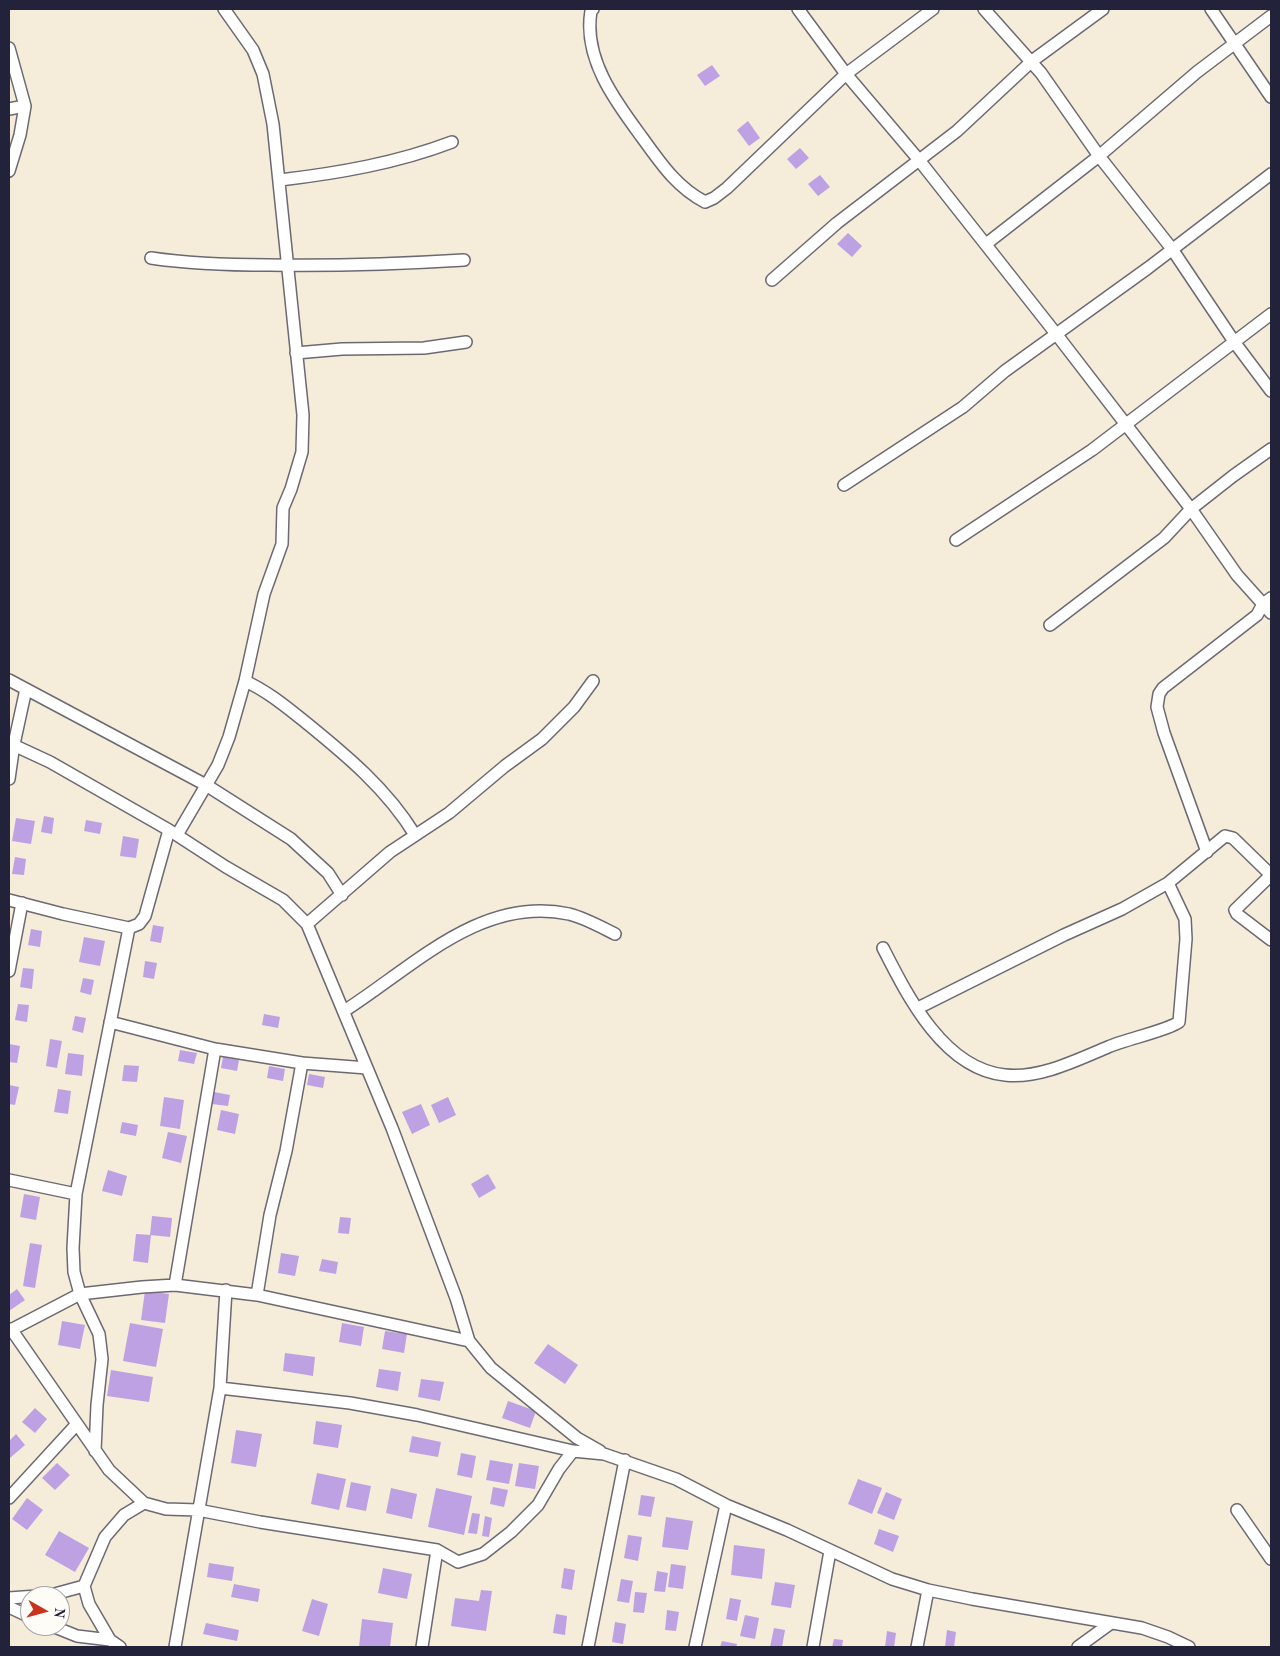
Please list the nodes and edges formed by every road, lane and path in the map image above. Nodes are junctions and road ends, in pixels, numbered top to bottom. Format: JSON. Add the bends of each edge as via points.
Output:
{"nodes":[{"id":1,"x":224,"y":9,"type":"edge"},
{"id":2,"x":593,"y":9,"type":"edge"},
{"id":3,"x":798,"y":9,"type":"edge"},
{"id":4,"x":933,"y":9,"type":"edge"},
{"id":5,"x":984,"y":9,"type":"edge"},
{"id":6,"x":1103,"y":9,"type":"edge"},
{"id":7,"x":1211,"y":9,"type":"edge"},
{"id":8,"x":1271,"y":16,"type":"edge"},
{"id":9,"x":1234,"y":42,"type":"junction"},
{"id":10,"x":9,"y":48,"type":"edge"},
{"id":11,"x":1032,"y":62,"type":"junction"},
{"id":12,"x":846,"y":74,"type":"junction"},
{"id":13,"x":1271,"y":96,"type":"edge"},
{"id":14,"x":25,"y":106,"type":"junction"},
{"id":15,"x":9,"y":109,"type":"edge"},
{"id":16,"x":452,"y":142,"type":"dead end"},
{"id":17,"x":1099,"y":156,"type":"junction"},
{"id":18,"x":918,"y":160,"type":"junction"},
{"id":19,"x":9,"y":171,"type":"edge"},
{"id":20,"x":1271,"y":174,"type":"edge"},
{"id":21,"x":280,"y":180,"type":"junction"},
{"id":22,"x":986,"y":244,"type":"junction"},
{"id":23,"x":1172,"y":249,"type":"junction"},
{"id":24,"x":151,"y":258,"type":"dead end"},
{"id":25,"x":464,"y":260,"type":"dead end"},
{"id":26,"x":289,"y":265,"type":"junction"},
{"id":27,"x":772,"y":280,"type":"dead end"},
{"id":28,"x":1271,"y":314,"type":"edge"},
{"id":29,"x":1057,"y":335,"type":"junction"},
{"id":30,"x":466,"y":342,"type":"dead end"},
{"id":31,"x":1235,"y":343,"type":"junction"},
{"id":32,"x":296,"y":353,"type":"junction"},
{"id":33,"x":1271,"y":391,"type":"edge"},
{"id":34,"x":1125,"y":424,"type":"junction"},
{"id":35,"x":1271,"y":449,"type":"edge"},
{"id":36,"x":844,"y":485,"type":"dead end"},
{"id":37,"x":1191,"y":509,"type":"junction"},
{"id":38,"x":956,"y":540,"type":"dead end"},
{"id":39,"x":1269,"y":605,"type":"edge"},
{"id":40,"x":1050,"y":625,"type":"dead end"},
{"id":41,"x":9,"y":680,"type":"edge"},
{"id":42,"x":245,"y":681,"type":"junction"},
{"id":43,"x":593,"y":681,"type":"dead end"},
{"id":44,"x":26,"y":689,"type":"junction"},
{"id":45,"x":11,"y":743,"type":"edge"},
{"id":46,"x":9,"y":779,"type":"edge"},
{"id":47,"x":206,"y":785,"type":"junction"},
{"id":48,"x":173,"y":832,"type":"junction"},
{"id":49,"x":415,"y":835,"type":"junction"},
{"id":50,"x":1207,"y":852,"type":"junction"},
{"id":51,"x":1271,"y":875,"type":"edge"},
{"id":52,"x":1168,"y":883,"type":"junction"},
{"id":53,"x":342,"y":895,"type":"junction"},
{"id":54,"x":9,"y":900,"type":"edge"},
{"id":55,"x":22,"y":903,"type":"junction"},
{"id":56,"x":307,"y":924,"type":"junction"},
{"id":57,"x":129,"y":928,"type":"junction"},
{"id":58,"x":615,"y":934,"type":"dead end"},
{"id":59,"x":1271,"y":940,"type":"edge"},
{"id":60,"x":883,"y":948,"type":"dead end"},
{"id":61,"x":9,"y":971,"type":"edge"},
{"id":62,"x":918,"y":1008,"type":"junction"},
{"id":63,"x":344,"y":1010,"type":"junction"},
{"id":64,"x":110,"y":1022,"type":"junction"},
{"id":65,"x":215,"y":1049,"type":"junction"},
{"id":66,"x":302,"y":1063,"type":"junction"},
{"id":67,"x":367,"y":1068,"type":"junction"},
{"id":68,"x":9,"y":1180,"type":"edge"},
{"id":69,"x":76,"y":1194,"type":"junction"},
{"id":70,"x":175,"y":1285,"type":"junction"},
{"id":71,"x":226,"y":1290,"type":"junction"},
{"id":72,"x":80,"y":1294,"type":"junction"},
{"id":73,"x":257,"y":1294,"type":"junction"},
{"id":74,"x":10,"y":1330,"type":"edge"},
{"id":75,"x":469,"y":1341,"type":"junction"},
{"id":76,"x":220,"y":1388,"type":"junction"},
{"id":77,"x":76,"y":1425,"type":"junction"},
{"id":78,"x":95,"y":1451,"type":"junction"},
{"id":79,"x":573,"y":1452,"type":"junction"},
{"id":80,"x":604,"y":1454,"type":"junction"},
{"id":81,"x":625,"y":1460,"type":"junction"},
{"id":82,"x":9,"y":1498,"type":"edge"},
{"id":83,"x":144,"y":1503,"type":"junction"},
{"id":84,"x":726,"y":1505,"type":"junction"},
{"id":85,"x":198,"y":1510,"type":"junction"},
{"id":86,"x":1237,"y":1510,"type":"dead end"},
{"id":87,"x":437,"y":1550,"type":"junction"},
{"id":88,"x":830,"y":1551,"type":"junction"},
{"id":89,"x":1271,"y":1559,"type":"edge"},
{"id":90,"x":84,"y":1586,"type":"junction"},
{"id":91,"x":928,"y":1590,"type":"junction"},
{"id":92,"x":9,"y":1598,"type":"edge"},
{"id":93,"x":1110,"y":1623,"type":"junction"},
{"id":94,"x":70,"y":1633,"type":"edge"},
{"id":95,"x":110,"y":1640,"type":"junction"},
{"id":96,"x":120,"y":1647,"type":"edge"},
{"id":97,"x":175,"y":1647,"type":"edge"},
{"id":98,"x":422,"y":1647,"type":"edge"},
{"id":99,"x":588,"y":1647,"type":"edge"},
{"id":100,"x":695,"y":1647,"type":"edge"},
{"id":101,"x":813,"y":1647,"type":"edge"},
{"id":102,"x":917,"y":1647,"type":"edge"},
{"id":103,"x":1078,"y":1647,"type":"edge"},
{"id":104,"x":1188,"y":1647,"type":"edge"}],
"edges":[{"from":1,"to":21,"type":"street","via":[[253,50],[263,74]]},
{"from":2,"to":12,"type":"street","via":[[589,30],[607,88],[672,178],[705,202],[727,188]]},
{"from":3,"to":12,"type":"street"},
{"from":4,"to":12,"type":"street"},
{"from":5,"to":11,"type":"street"},
{"from":6,"to":11,"type":"street"},
{"from":7,"to":9,"type":"street"},
{"from":8,"to":9,"type":"street"},
{"from":9,"to":13,"type":"street"},
{"from":9,"to":17,"type":"street"},
{"from":10,"to":14,"type":"street"},
{"from":11,"to":17,"type":"street"},
{"from":11,"to":18,"type":"street","via":[[957,131]]},
{"from":12,"to":18,"type":"street"},
{"from":14,"to":15,"type":"street"},
{"from":14,"to":19,"type":"street"},
{"from":16,"to":21,"type":"street","via":[[369,166]]},
{"from":17,"to":22,"type":"street"},
{"from":17,"to":23,"type":"street"},
{"from":18,"to":22,"type":"street"},
{"from":18,"to":27,"type":"street"},
{"from":20,"to":23,"type":"street"},
{"from":21,"to":26,"type":"street"},
{"from":22,"to":29,"type":"street"},
{"from":23,"to":29,"type":"street"},
{"from":23,"to":31,"type":"street"},
{"from":24,"to":26,"type":"street","via":[[195,264]]},
{"from":25,"to":26,"type":"street"},
{"from":26,"to":32,"type":"street"},
{"from":28,"to":31,"type":"street"},
{"from":29,"to":34,"type":"street"},
{"from":29,"to":36,"type":"street","via":[[1005,371],[963,407]]},
{"from":30,"to":32,"type":"street","via":[[424,348]]},
{"from":31,"to":33,"type":"street"},
{"from":31,"to":34,"type":"street"},
{"from":32,"to":42,"type":"street","via":[[303,415],[302,452],[283,508],[282,544],[259,612]]},
{"from":34,"to":37,"type":"street"},
{"from":34,"to":38,"type":"street","via":[[1092,450]]},
{"from":35,"to":37,"type":"street"},
{"from":37,"to":39,"type":"street","via":[[1237,576]]},
{"from":37,"to":40,"type":"street","via":[[1164,538]]},
{"from":39,"to":50,"type":"street","via":[[1159,694],[1157,706],[1164,733]]},
{"from":41,"to":44,"type":"street"},
{"from":42,"to":47,"type":"street","via":[[222,756]]},
{"from":42,"to":49,"type":"street","via":[[261,688],[345,754],[380,788]]},
{"from":43,"to":49,"type":"street","via":[[574,707],[542,739],[450,813]]},
{"from":44,"to":45,"type":"street"},
{"from":44,"to":47,"type":"street"},
{"from":45,"to":46,"type":"street"},
{"from":45,"to":48,"type":"street"},
{"from":47,"to":48,"type":"street"},
{"from":47,"to":53,"type":"street","via":[[291,839],[328,872]]},
{"from":48,"to":56,"type":"street","via":[[283,900]]},
{"from":48,"to":57,"type":"street","via":[[145,916],[139,924]]},
{"from":49,"to":53,"type":"street","via":[[390,852]]},
{"from":50,"to":51,"type":"street","via":[[1229,836]]},
{"from":50,"to":52,"type":"street"},
{"from":51,"to":59,"type":"street","via":[[1235,910]]},
{"from":52,"to":62,"type":"street","via":[[1122,909]]},
{"from":52,"to":62,"type":"street","via":[[1185,919],[1186,939],[1180,1015],[1179,1022],[1174,1025],[1053,1068],[1006,1076],[968,1063],[950,1048]]},
{"from":53,"to":56,"type":"street"},
{"from":54,"to":55,"type":"street"},
{"from":55,"to":57,"type":"street"},
{"from":55,"to":61,"type":"street"},
{"from":56,"to":63,"type":"street"},
{"from":57,"to":64,"type":"street"},
{"from":58,"to":63,"type":"street","via":[[571,915],[544,911],[503,916],[430,950]]},
{"from":60,"to":62,"type":"street"},
{"from":63,"to":67,"type":"street"},
{"from":64,"to":65,"type":"street"},
{"from":64,"to":69,"type":"street"},
{"from":65,"to":66,"type":"street"},
{"from":65,"to":70,"type":"street"},
{"from":66,"to":67,"type":"street"},
{"from":66,"to":73,"type":"street"},
{"from":67,"to":75,"type":"street","via":[[456,1298]]},
{"from":68,"to":69,"type":"street"},
{"from":69,"to":72,"type":"street","via":[[72,1248]]},
{"from":70,"to":71,"type":"street"},
{"from":70,"to":72,"type":"street"},
{"from":71,"to":73,"type":"street"},
{"from":71,"to":76,"type":"street"},
{"from":72,"to":74,"type":"street"},
{"from":72,"to":78,"type":"street","via":[[99,1334],[101,1351]]},
{"from":73,"to":75,"type":"street"},
{"from":74,"to":77,"type":"street"},
{"from":75,"to":80,"type":"street","via":[[491,1368],[577,1438]]},
{"from":76,"to":79,"type":"street","via":[[350,1403]]},
{"from":76,"to":85,"type":"street"},
{"from":77,"to":78,"type":"street"},
{"from":77,"to":82,"type":"street"},
{"from":78,"to":83,"type":"street","via":[[109,1470]]},
{"from":79,"to":80,"type":"street"},
{"from":79,"to":87,"type":"street","via":[[538,1505],[483,1554],[458,1562]]},
{"from":80,"to":81,"type":"street"},
{"from":81,"to":84,"type":"street","via":[[676,1479]]},
{"from":81,"to":99,"type":"street"},
{"from":83,"to":85,"type":"street","via":[[166,1509]]},
{"from":83,"to":90,"type":"street","via":[[124,1514],[105,1538]]},
{"from":84,"to":88,"type":"street"},
{"from":84,"to":100,"type":"street"},
{"from":85,"to":87,"type":"street"},
{"from":85,"to":97,"type":"street"},
{"from":86,"to":89,"type":"street"},
{"from":87,"to":98,"type":"street"},
{"from":88,"to":91,"type":"street"},
{"from":88,"to":101,"type":"street"},
{"from":90,"to":92,"type":"street","via":[[51,1595]]},
{"from":90,"to":95,"type":"street","via":[[89,1604]]},
{"from":91,"to":93,"type":"street"},
{"from":91,"to":102,"type":"street"},
{"from":93,"to":103,"type":"street"},
{"from":93,"to":104,"type":"street","via":[[1142,1628],[1168,1636]]},
{"from":94,"to":95,"type":"street"},
{"from":95,"to":96,"type":"street"}]}
